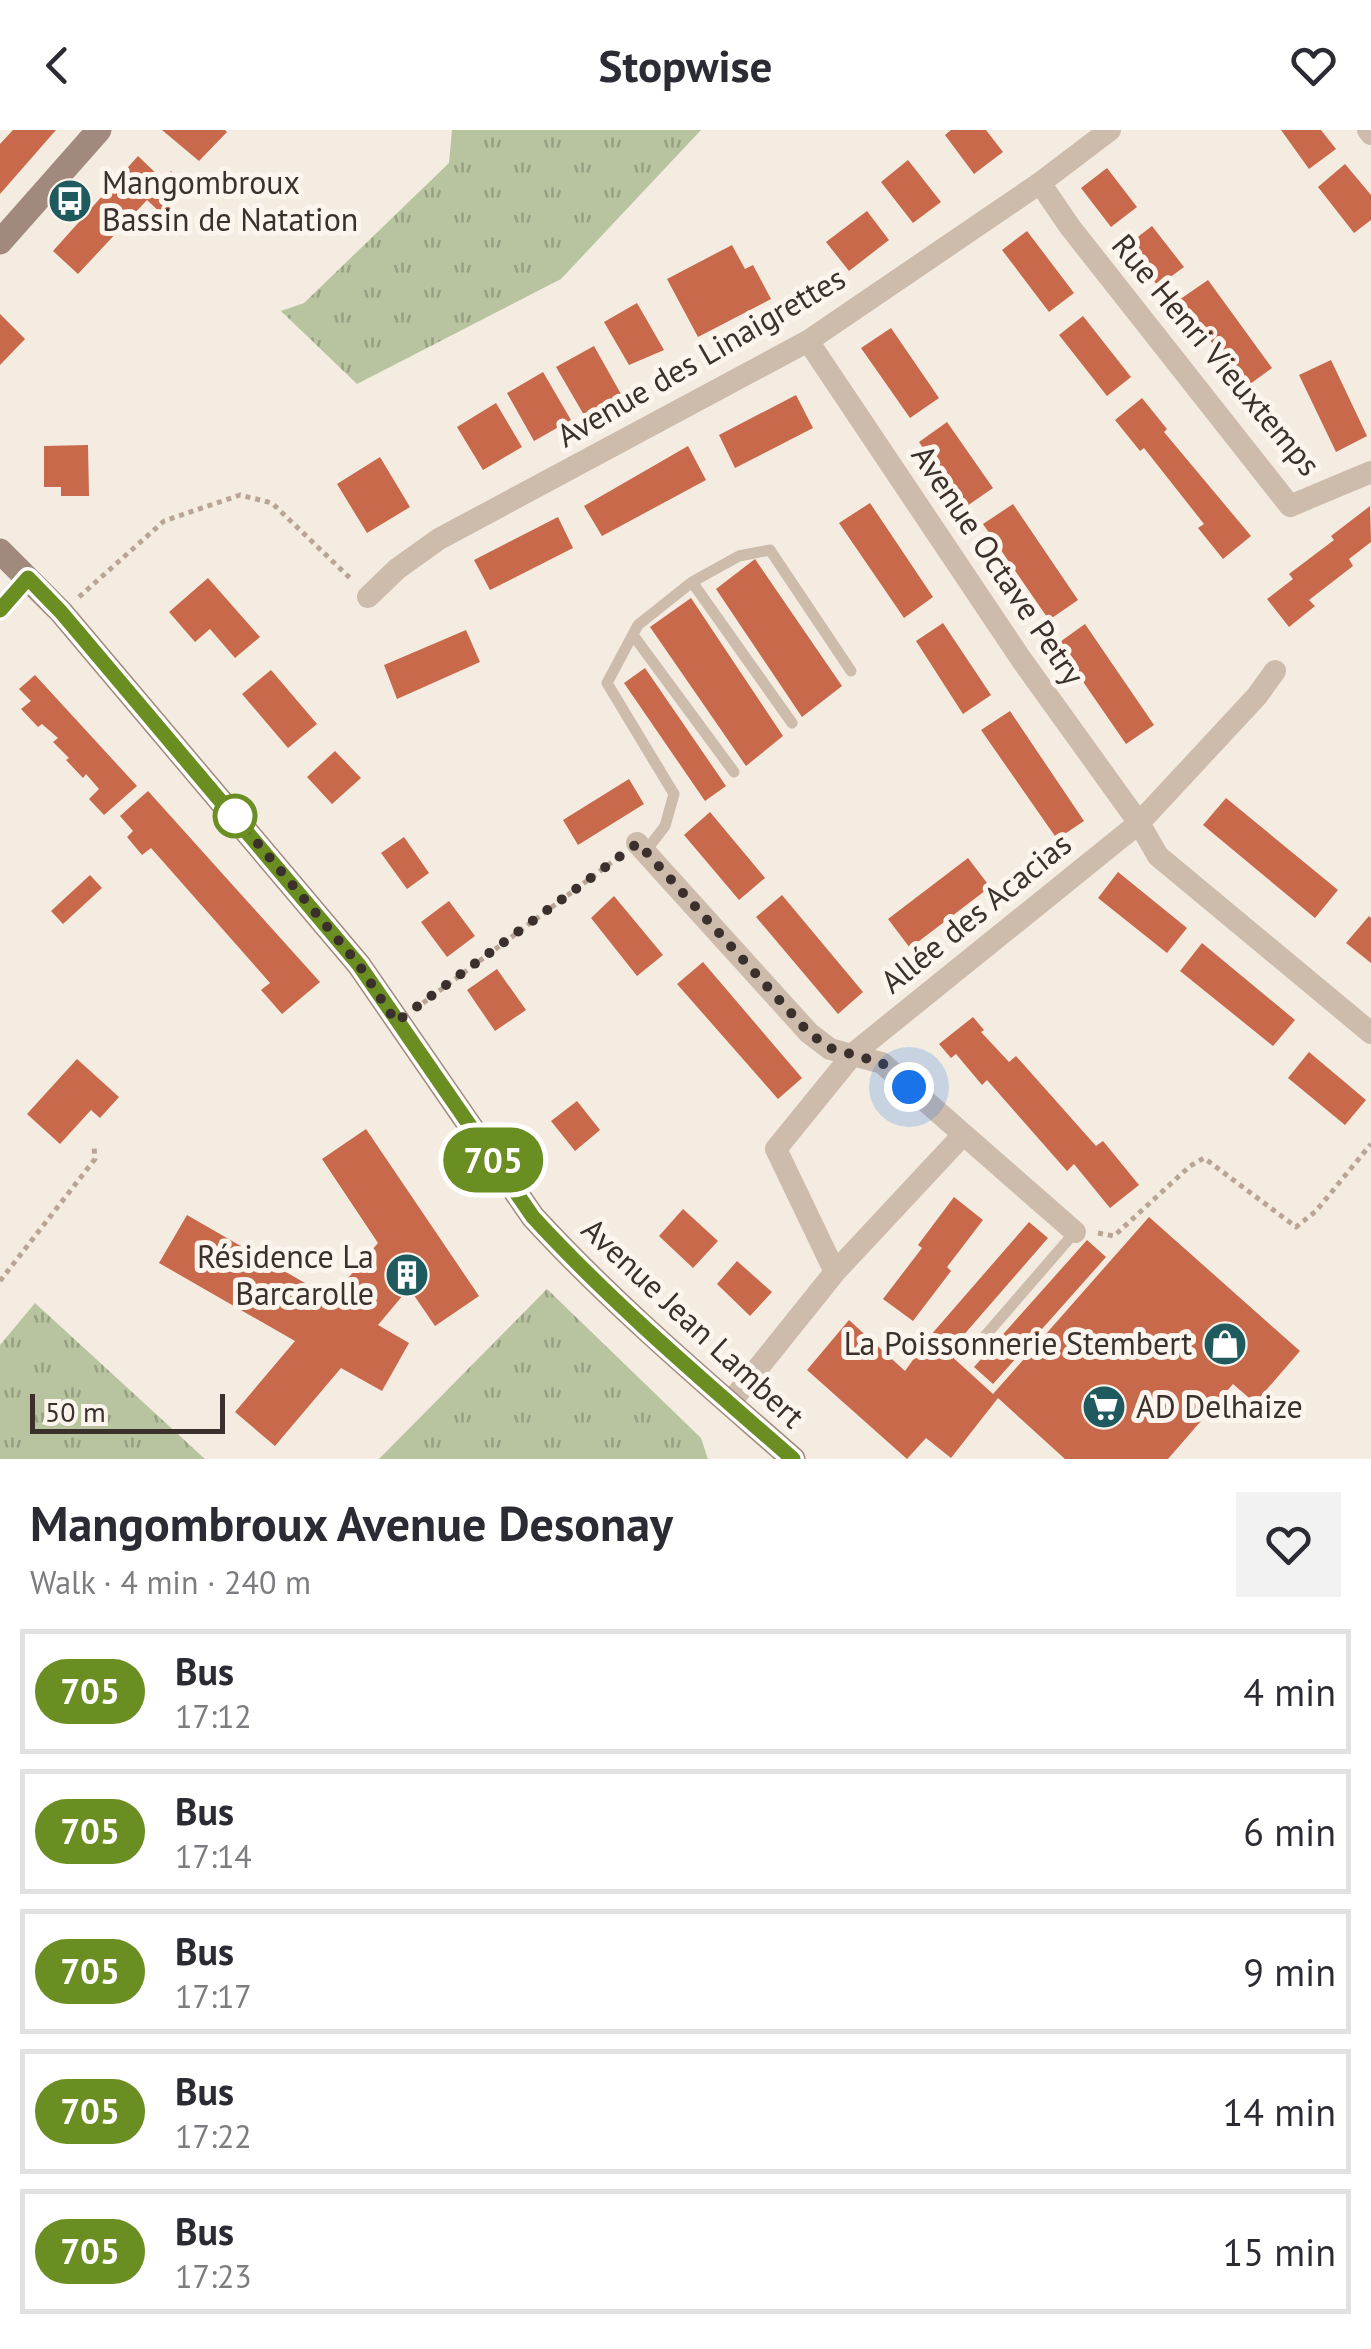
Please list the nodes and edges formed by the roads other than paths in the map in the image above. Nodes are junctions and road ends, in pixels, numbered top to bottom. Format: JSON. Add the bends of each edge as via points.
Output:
{"nodes":[{"id":1,"x":99,"y":130,"type":"edge"},
{"id":2,"x":1110,"y":130,"type":"edge"},
{"id":3,"x":1040,"y":182,"type":"junction"},
{"id":4,"x":0,"y":242,"type":"edge"},
{"id":5,"x":808,"y":342,"type":"junction"},
{"id":6,"x":1371,"y":472,"type":"edge"},
{"id":7,"x":0,"y":549,"type":"edge"},
{"id":8,"x":28,"y":578,"type":"junction"},
{"id":9,"x":692,"y":582,"type":"junction"},
{"id":10,"x":368,"y":596,"type":"road end"},
{"id":11,"x":0,"y":610,"type":"edge"},
{"id":12,"x":632,"y":636,"type":"junction"},
{"id":13,"x":850,"y":671,"type":"dead end"},
{"id":14,"x":1276,"y":671,"type":"dead end"},
{"id":15,"x":792,"y":723,"type":"dead end"},
{"id":16,"x":734,"y":772,"type":"dead end"},
{"id":17,"x":1139,"y":822,"type":"junction"},
{"id":18,"x":641,"y":848,"type":"joint"},
{"id":19,"x":1371,"y":1033,"type":"edge"},
{"id":20,"x":854,"y":1053,"type":"junction"},
{"id":21,"x":962,"y":1136,"type":"junction"},
{"id":22,"x":1076,"y":1232,"type":"joint"},
{"id":23,"x":835,"y":1272,"type":"junction"},
{"id":24,"x":972,"y":1350,"type":"dead end"},
{"id":25,"x":730,"y":1404,"type":"junction"},
{"id":26,"x":793,"y":1459,"type":"edge"}],
"edges":[{"from":1,"to":4,"type":"main road"},
{"from":2,"to":3,"type":"street","name":"Avenue des Linaigrettes"},
{"from":3,"to":5,"type":"street","name":"Avenue des Linaigrettes"},
{"from":3,"to":6,"type":"street","name":"Rue Henri Vieuxtemps","via":[[1290,506]]},
{"from":5,"to":10,"type":"street","name":"Avenue des Linaigrettes","via":[[440,538]]},
{"from":5,"to":17,"type":"street","name":"Avenue Octave Petry"},
{"from":7,"to":8,"type":"main road","name":"Avenue Jean Lambert"},
{"from":8,"to":11,"type":"street"},
{"from":8,"to":25,"type":"main road","name":"Avenue Jean Lambert","via":[[346,950],[533,1217]]},
{"from":9,"to":12,"type":"lane"},
{"from":9,"to":13,"type":"lane","via":[[739,556],[770,550]]},
{"from":9,"to":15,"type":"lane"},
{"from":12,"to":16,"type":"lane"},
{"from":12,"to":18,"type":"lane","via":[[607,684],[674,794],[665,826]]},
{"from":14,"to":17,"type":"street"},
{"from":17,"to":19,"type":"street","name":"Avenue Octave Petry","via":[[1158,856]]},
{"from":17,"to":20,"type":"street","name":"Allée des Acacias"},
{"from":18,"to":20,"type":"street","via":[[809,1033],[830,1048]]},
{"from":20,"to":21,"type":"street","via":[[882,1063]]},
{"from":20,"to":23,"type":"street","name":"Allée des Acacias","via":[[776,1148]]},
{"from":21,"to":22,"type":"street"},
{"from":21,"to":23,"type":"street"},
{"from":22,"to":24,"type":"lane"},
{"from":23,"to":25,"type":"street"},
{"from":25,"to":26,"type":"main road","name":"Avenue Jean Lambert"}]}
